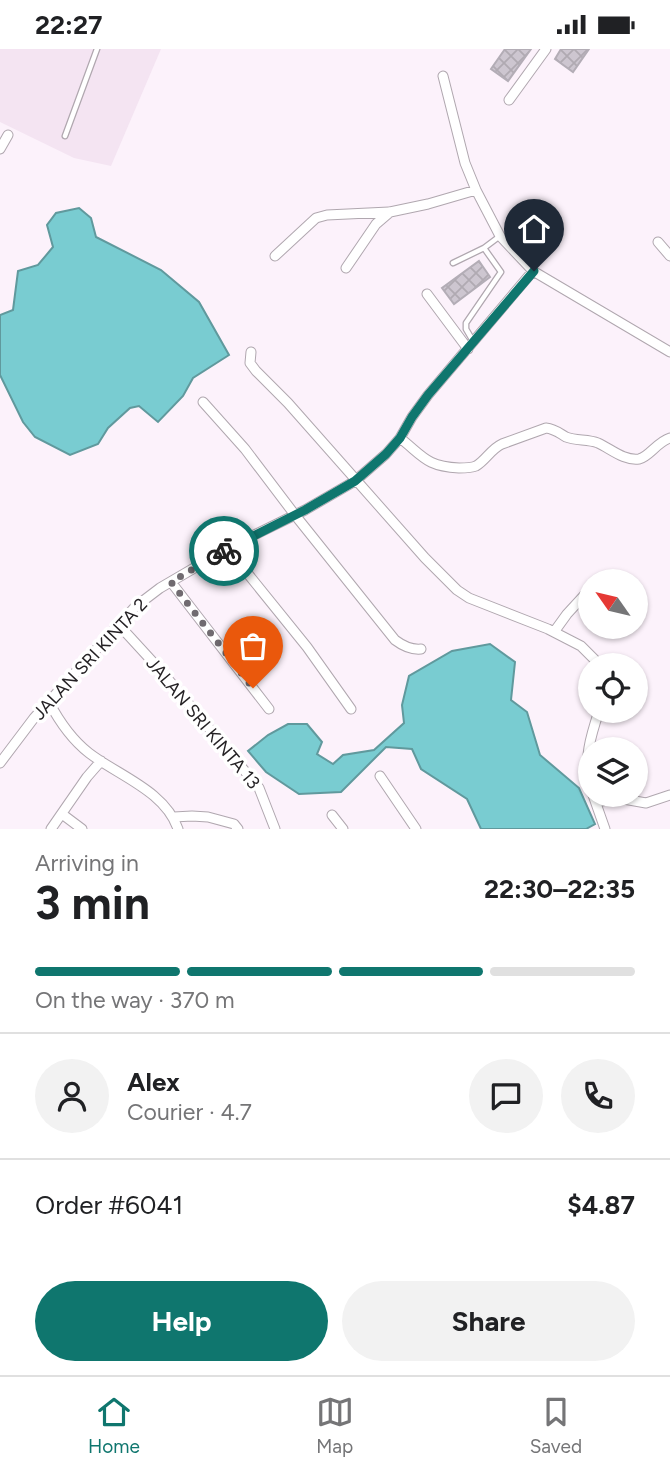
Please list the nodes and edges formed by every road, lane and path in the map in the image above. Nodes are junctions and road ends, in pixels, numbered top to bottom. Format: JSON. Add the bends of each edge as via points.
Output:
{"nodes":[{"id":1,"x":97,"y":49,"type":"edge"},
{"id":2,"x":545,"y":49,"type":"edge"},
{"id":3,"x":443,"y":76,"type":"dead end"},
{"id":4,"x":509,"y":100,"type":"dead end"},
{"id":5,"x":8,"y":135,"type":"dead end"},
{"id":6,"x":65,"y":136,"type":"dead end"},
{"id":7,"x":0,"y":149,"type":"edge"},
{"id":8,"x":476,"y":190,"type":"junction"},
{"id":9,"x":390,"y":212,"type":"junction"},
{"id":10,"x":500,"y":236,"type":"junction"},
{"id":11,"x":658,"y":242,"type":"dead end"},
{"id":12,"x":484,"y":248,"type":"junction"},
{"id":13,"x":275,"y":256,"type":"dead end"},
{"id":14,"x":670,"y":256,"type":"edge"},
{"id":15,"x":453,"y":263,"type":"dead end"},
{"id":16,"x":346,"y":268,"type":"dead end"},
{"id":17,"x":534,"y":271,"type":"junction"},
{"id":18,"x":427,"y":294,"type":"dead end"},
{"id":19,"x":470,"y":345,"type":"junction"},
{"id":20,"x":668,"y":346,"type":"edge"},
{"id":21,"x":251,"y":352,"type":"dead end"},
{"id":22,"x":203,"y":402,"type":"dead end"},
{"id":23,"x":400,"y":438,"type":"junction"},
{"id":24,"x":670,"y":438,"type":"edge"},
{"id":25,"x":355,"y":481,"type":"junction"},
{"id":26,"x":295,"y":515,"type":"junction"},
{"id":27,"x":230,"y":547,"type":"junction"},
{"id":28,"x":171,"y":582,"type":"junction"},
{"id":29,"x":578,"y":602,"type":"edge"},
{"id":30,"x":118,"y":624,"type":"junction"},
{"id":31,"x":554,"y":632,"type":"junction"},
{"id":32,"x":421,"y":649,"type":"dead end"},
{"id":33,"x":588,"y":653,"type":"edge"},
{"id":34,"x":49,"y":702,"type":"junction"},
{"id":35,"x":269,"y":709,"type":"dead end"},
{"id":36,"x":351,"y":709,"type":"dead end"},
{"id":37,"x":101,"y":761,"type":"junction"},
{"id":38,"x":0,"y":763,"type":"edge"},
{"id":39,"x":380,"y":776,"type":"dead end"},
{"id":40,"x":670,"y":795,"type":"edge"},
{"id":41,"x":648,"y":802,"type":"edge"},
{"id":42,"x":597,"y":807,"type":"edge"},
{"id":43,"x":62,"y":814,"type":"junction"},
{"id":44,"x":332,"y":815,"type":"dead end"},
{"id":45,"x":174,"y":817,"type":"junction"},
{"id":46,"x":51,"y":829,"type":"edge"},
{"id":47,"x":82,"y":829,"type":"edge"},
{"id":48,"x":178,"y":829,"type":"edge"},
{"id":49,"x":238,"y":829,"type":"edge"},
{"id":50,"x":275,"y":829,"type":"edge"},
{"id":51,"x":343,"y":829,"type":"edge"},
{"id":52,"x":416,"y":829,"type":"edge"},
{"id":53,"x":605,"y":829,"type":"edge"}],
"edges":[{"from":1,"to":6,"type":"lane"},
{"from":2,"to":4,"type":"street"},
{"from":3,"to":8,"type":"street"},
{"from":5,"to":7,"type":"street"},
{"from":8,"to":9,"type":"street"},
{"from":8,"to":10,"type":"street"},
{"from":9,"to":13,"type":"street","via":[[316,218]]},
{"from":9,"to":16,"type":"street","via":[[376,224]]},
{"from":10,"to":12,"type":"lane"},
{"from":10,"to":17,"type":"street"},
{"from":11,"to":14,"type":"street"},
{"from":12,"to":15,"type":"lane"},
{"from":12,"to":19,"type":"lane","via":[[501,272],[466,323]]},
{"from":17,"to":19,"type":"street","name":"JALAN SRI KINTA 2"},
{"from":17,"to":20,"type":"street"},
{"from":18,"to":19,"type":"street"},
{"from":19,"to":23,"type":"street","name":"JALAN SRI KINTA 2"},
{"from":21,"to":25,"type":"street","via":[[250,363],[256,371]]},
{"from":22,"to":26,"type":"street"},
{"from":23,"to":24,"type":"street","via":[[427,461],[463,468],[478,464],[495,447],[546,428],[638,459]]},
{"from":23,"to":25,"type":"street","name":"JALAN SRI KINTA 2"},
{"from":25,"to":26,"type":"street","name":"JALAN SRI KINTA 2"},
{"from":25,"to":31,"type":"street","via":[[457,590]]},
{"from":26,"to":27,"type":"street","name":"JALAN SRI KINTA 2"},
{"from":26,"to":32,"type":"street","via":[[395,640]]},
{"from":27,"to":28,"type":"street","name":"JALAN SRI KINTA 2"},
{"from":27,"to":36,"type":"street"},
{"from":28,"to":30,"type":"street","name":"JALAN SRI KINTA 2"},
{"from":28,"to":35,"type":"street"},
{"from":29,"to":31,"type":"street"},
{"from":30,"to":34,"type":"street","name":"JALAN SRI KINTA 2"},
{"from":30,"to":50,"type":"street","name":"JALAN SRI KINTA 13","via":[[259,788]]},
{"from":31,"to":33,"type":"street"},
{"from":34,"to":37,"type":"street","via":[[60,723]]},
{"from":34,"to":38,"type":"street","name":"JALAN SRI KINTA 2"},
{"from":37,"to":43,"type":"street"},
{"from":37,"to":45,"type":"street","via":[[144,789]]},
{"from":39,"to":52,"type":"street"},
{"from":40,"to":41,"type":"street"},
{"from":42,"to":53,"type":"street"},
{"from":43,"to":46,"type":"street"},
{"from":43,"to":47,"type":"street"},
{"from":44,"to":51,"type":"street"},
{"from":45,"to":48,"type":"street"},
{"from":45,"to":49,"type":"street","via":[[208,817]]}]}
